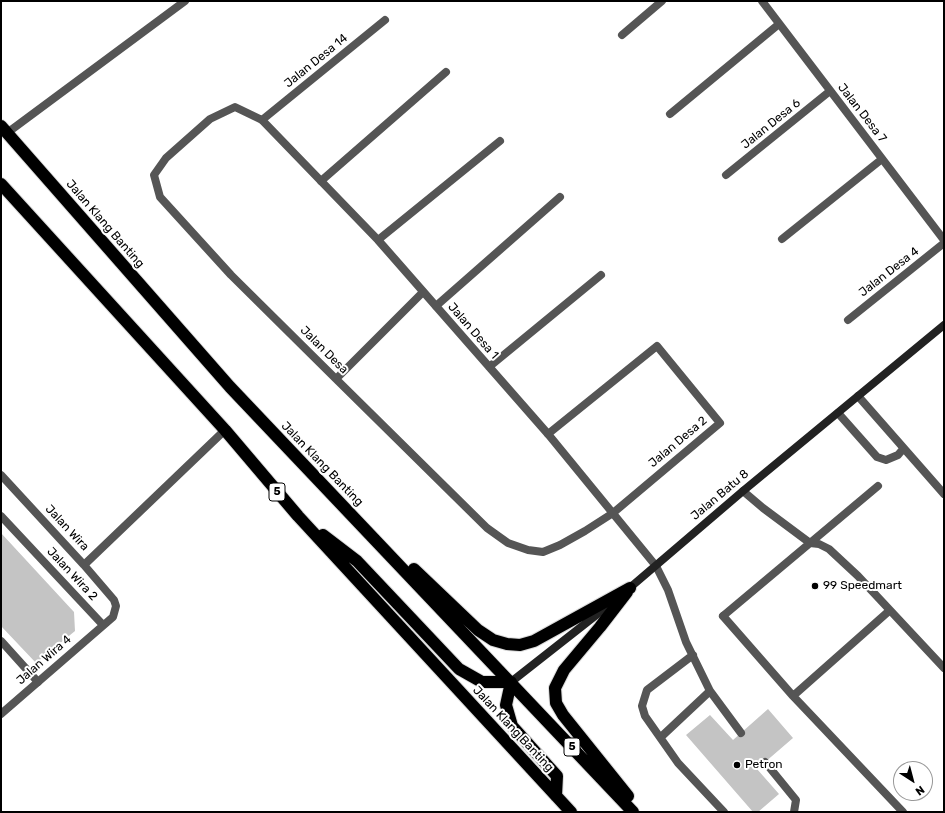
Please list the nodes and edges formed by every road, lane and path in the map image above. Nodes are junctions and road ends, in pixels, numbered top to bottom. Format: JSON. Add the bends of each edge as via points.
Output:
{"nodes":[{"id":1,"x":185,"y":1,"type":"edge"},
{"id":2,"x":662,"y":1,"type":"edge"},
{"id":3,"x":762,"y":1,"type":"edge"},
{"id":4,"x":385,"y":20,"type":"dead end"},
{"id":5,"x":779,"y":24,"type":"junction"},
{"id":6,"x":622,"y":35,"type":"dead end"},
{"id":7,"x":446,"y":72,"type":"dead end"},
{"id":8,"x":830,"y":91,"type":"junction"},
{"id":9,"x":670,"y":114,"type":"dead end"},
{"id":10,"x":262,"y":120,"type":"junction"},
{"id":11,"x":4,"y":129,"type":"edge"},
{"id":12,"x":500,"y":141,"type":"dead end"},
{"id":13,"x":882,"y":159,"type":"junction"},
{"id":14,"x":726,"y":175,"type":"dead end"},
{"id":15,"x":321,"y":181,"type":"junction"},
{"id":16,"x":1,"y":184,"type":"edge"},
{"id":17,"x":560,"y":197,"type":"dead end"},
{"id":18,"x":782,"y":239,"type":"dead end"},
{"id":19,"x":378,"y":240,"type":"junction"},
{"id":20,"x":944,"y":240,"type":"edge"},
{"id":21,"x":944,"y":243,"type":"edge"},
{"id":22,"x":601,"y":275,"type":"dead end"},
{"id":23,"x":423,"y":292,"type":"junction"},
{"id":24,"x":436,"y":306,"type":"junction"},
{"id":25,"x":848,"y":320,"type":"dead end"},
{"id":26,"x":944,"y":325,"type":"edge"},
{"id":27,"x":489,"y":367,"type":"junction"},
{"id":28,"x":336,"y":379,"type":"junction"},
{"id":29,"x":858,"y":396,"type":"junction"},
{"id":30,"x":838,"y":413,"type":"junction"},
{"id":31,"x":225,"y":430,"type":"junction"},
{"id":32,"x":548,"y":434,"type":"junction"},
{"id":33,"x":903,"y":449,"type":"junction"},
{"id":34,"x":1,"y":475,"type":"edge"},
{"id":35,"x":317,"y":478,"type":"junction"},
{"id":36,"x":878,"y":486,"type":"dead end"},
{"id":37,"x":743,"y":491,"type":"junction"},
{"id":38,"x":944,"y":494,"type":"edge"},
{"id":39,"x":613,"y":513,"type":"junction"},
{"id":40,"x":1,"y":516,"type":"edge"},
{"id":41,"x":298,"y":516,"type":"junction"},
{"id":42,"x":810,"y":543,"type":"junction"},
{"id":43,"x":84,"y":565,"type":"junction"},
{"id":44,"x":656,"y":566,"type":"junction"},
{"id":45,"x":630,"y":588,"type":"junction"},
{"id":46,"x":114,"y":600,"type":"joint"},
{"id":47,"x":889,"y":611,"type":"junction"},
{"id":48,"x":103,"y":626,"type":"junction"},
{"id":49,"x":1,"y":641,"type":"edge"},
{"id":50,"x":693,"y":655,"type":"junction"},
{"id":51,"x":944,"y":668,"type":"edge"},
{"id":52,"x":38,"y":682,"type":"junction"},
{"id":53,"x":511,"y":682,"type":"junction"},
{"id":54,"x":710,"y":691,"type":"junction"},
{"id":55,"x":793,"y":696,"type":"junction"},
{"id":56,"x":1,"y":714,"type":"edge"},
{"id":57,"x":741,"y":733,"type":"dead end"},
{"id":58,"x":661,"y":737,"type":"junction"},
{"id":59,"x":765,"y":762,"type":"dead end"},
{"id":60,"x":556,"y":796,"type":"junction"},
{"id":61,"x":571,"y":812,"type":"edge"},
{"id":62,"x":633,"y":812,"type":"edge"},
{"id":63,"x":641,"y":812,"type":"edge"},
{"id":64,"x":724,"y":812,"type":"edge"},
{"id":65,"x":794,"y":812,"type":"edge"},
{"id":66,"x":903,"y":812,"type":"edge"}],
"edges":[{"from":1,"to":11,"type":"street"},
{"from":2,"to":6,"type":"street"},
{"from":3,"to":5,"type":"street","name":"Jalan Desa 7"},
{"from":4,"to":10,"type":"street","name":"Jalan Desa 14"},
{"from":5,"to":8,"type":"street","name":"Jalan Desa 7"},
{"from":5,"to":9,"type":"street"},
{"from":7,"to":15,"type":"street"},
{"from":8,"to":13,"type":"street","name":"Jalan Desa 7"},
{"from":8,"to":14,"type":"street","name":"Jalan Desa 6"},
{"from":10,"to":15,"type":"street","name":"Jalan Desa 1"},
{"from":10,"to":28,"type":"street","name":"Jalan Desa","via":[[235,107],[210,119],[166,158],[154,175],[160,197],[231,275]]},
{"from":11,"to":35,"type":"highway","name":"Jalan Klang Banting","number":"5","via":[[230,387]]},
{"from":12,"to":19,"type":"street"},
{"from":13,"to":18,"type":"street"},
{"from":13,"to":20,"type":"street","name":"Jalan Desa 7"},
{"from":15,"to":19,"type":"street","name":"Jalan Desa 1"},
{"from":16,"to":31,"type":"highway","name":"Jalan Klang Banting","number":"5"},
{"from":17,"to":24,"type":"street"},
{"from":19,"to":23,"type":"street","name":"Jalan Desa 1"},
{"from":21,"to":25,"type":"street","name":"Jalan Desa 4"},
{"from":22,"to":27,"type":"street"},
{"from":23,"to":24,"type":"street","name":"Jalan Desa 1"},
{"from":23,"to":28,"type":"street"},
{"from":24,"to":27,"type":"street","name":"Jalan Desa 1"},
{"from":26,"to":29,"type":"street","name":"Jalan Batu 8"},
{"from":27,"to":32,"type":"street","name":"Jalan Desa 1"},
{"from":28,"to":39,"type":"street","name":"Jalan Desa","via":[[487,528],[508,543],[543,552],[566,542]]},
{"from":29,"to":30,"type":"street","name":"Jalan Batu 8"},
{"from":29,"to":33,"type":"street"},
{"from":30,"to":33,"type":"street","via":[[877,457],[886,460],[898,455]]},
{"from":30,"to":37,"type":"street","name":"Jalan Batu 8"},
{"from":31,"to":41,"type":"highway","name":"Jalan Klang Banting","number":"5"},
{"from":31,"to":43,"type":"street"},
{"from":32,"to":39,"type":"street","name":"Jalan Desa 1"},
{"from":32,"to":39,"type":"street","name":"Jalan Desa 2","via":[[657,346],[720,423]]},
{"from":33,"to":38,"type":"street"},
{"from":34,"to":43,"type":"street","name":"Jalan Wira"},
{"from":35,"to":45,"type":"highway","via":[[478,630],[493,640],[520,645],[534,641]]},
{"from":35,"to":53,"type":"highway","name":"Jalan Klang Banting","number":"5"},
{"from":36,"to":42,"type":"street"},
{"from":37,"to":42,"type":"street"},
{"from":37,"to":44,"type":"street","name":"Jalan Batu 8"},
{"from":39,"to":44,"type":"street","name":"Jalan Desa 1"},
{"from":40,"to":48,"type":"street","name":"Jalan Wira 2"},
{"from":41,"to":53,"type":"highway","via":[[357,562],[459,669],[482,682]]},
{"from":41,"to":60,"type":"highway","name":"Jalan Klang Banting","number":"5"},
{"from":42,"to":47,"type":"street","via":[[829,549],[858,576]]},
{"from":42,"to":55,"type":"street","via":[[723,616]]},
{"from":43,"to":46,"type":"street","name":"Jalan Wira"},
{"from":44,"to":45,"type":"street","name":"Jalan Batu 8"},
{"from":44,"to":50,"type":"street","name":"Jalan Desa 1"},
{"from":45,"to":53,"type":"street","name":"Jalan Batu 8"},
{"from":45,"to":63,"type":"highway","via":[[564,670],[555,688],[556,703],[563,715]]},
{"from":46,"to":48,"type":"street","name":"Jalan Wira 2","via":[[116,606],[113,617]]},
{"from":47,"to":51,"type":"street"},
{"from":47,"to":55,"type":"street"},
{"from":48,"to":52,"type":"street","name":"Jalan Wira 4"},
{"from":49,"to":52,"type":"street"},
{"from":50,"to":54,"type":"street","name":"Jalan Desa 1"},
{"from":50,"to":58,"type":"street","via":[[647,690],[642,706],[645,716]]},
{"from":52,"to":56,"type":"street","name":"Jalan Wira 4"},
{"from":53,"to":60,"type":"highway","via":[[506,705],[512,726],[557,776]]},
{"from":53,"to":62,"type":"highway","name":"Jalan Klang Banting","number":"5"},
{"from":54,"to":57,"type":"street","name":"Jalan Desa 1"},
{"from":54,"to":58,"type":"street"},
{"from":55,"to":66,"type":"street"},
{"from":58,"to":64,"type":"street","via":[[678,763]]},
{"from":59,"to":65,"type":"street","via":[[796,800]]},
{"from":60,"to":61,"type":"highway","name":"Jalan Klang Banting","number":"5"}]}
